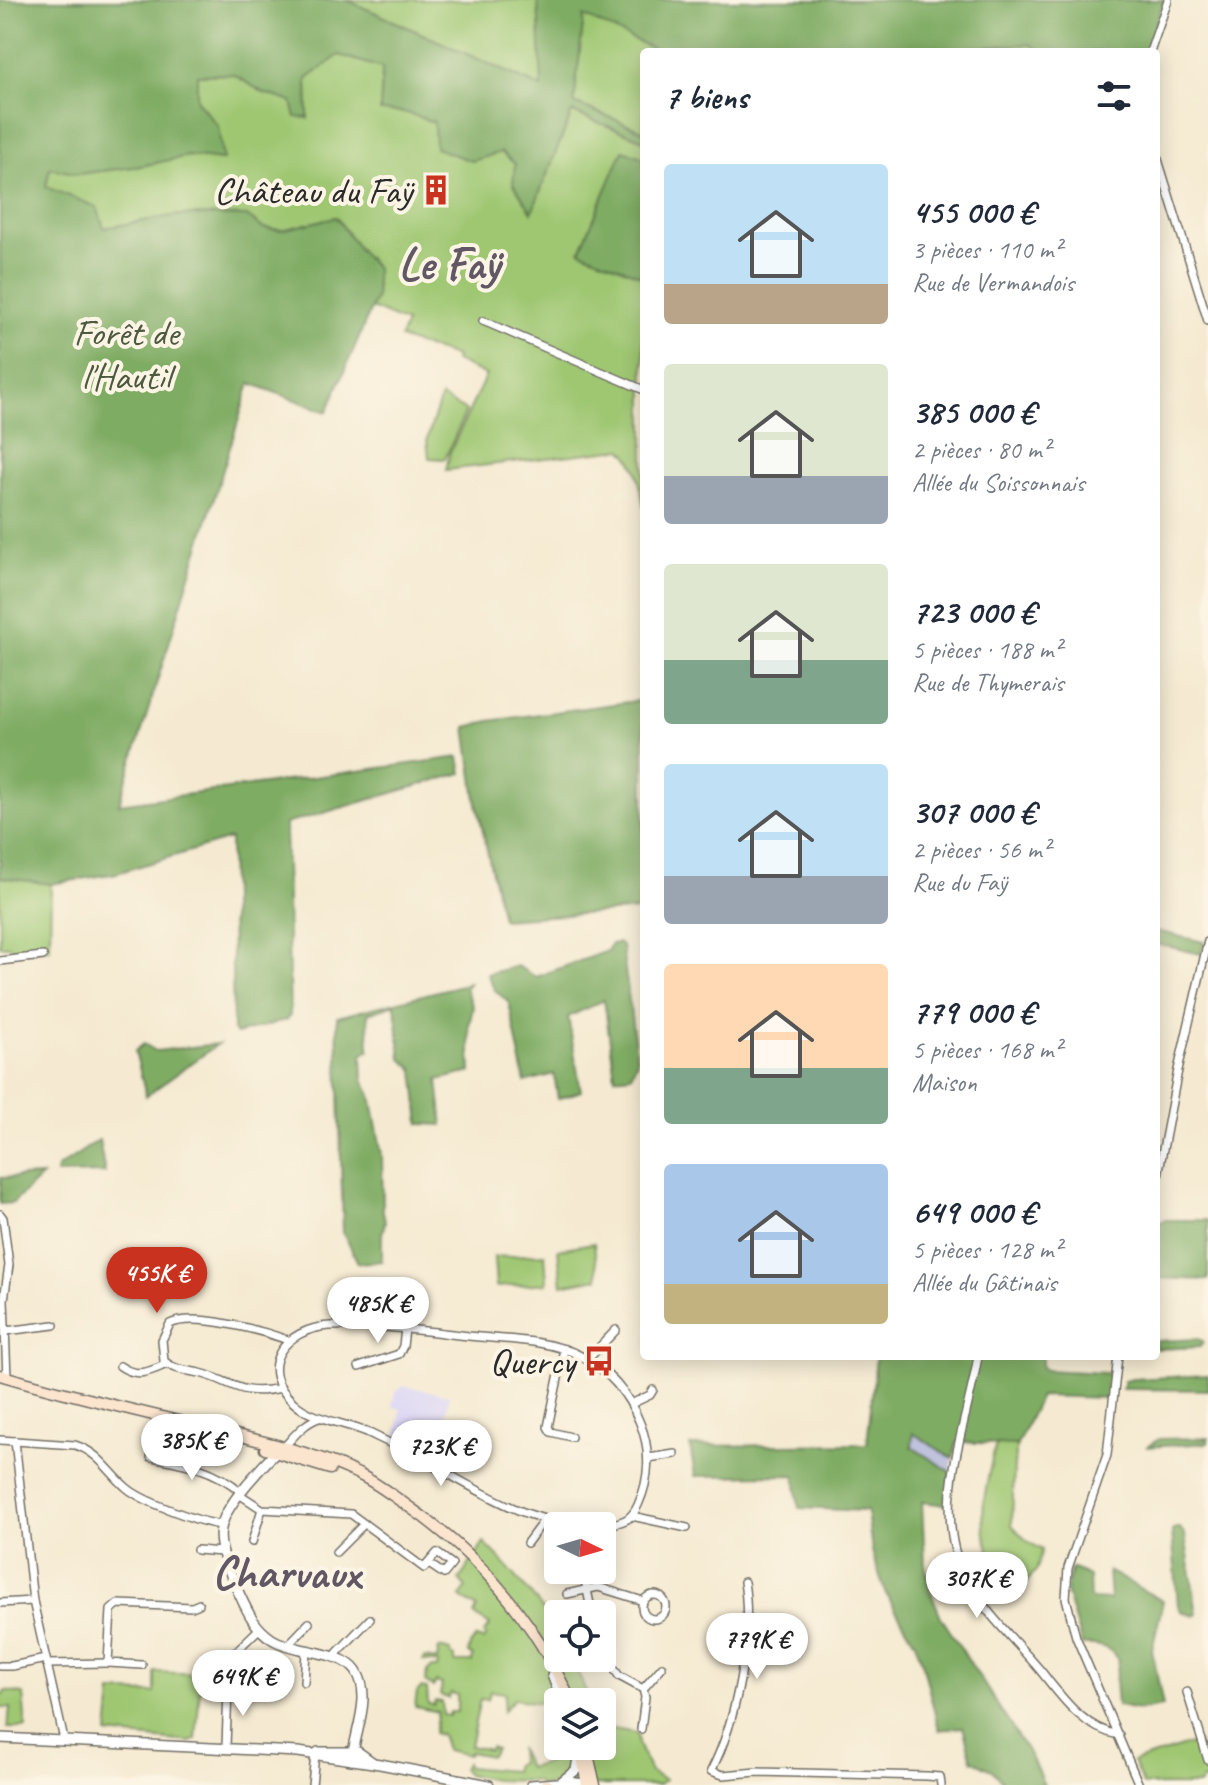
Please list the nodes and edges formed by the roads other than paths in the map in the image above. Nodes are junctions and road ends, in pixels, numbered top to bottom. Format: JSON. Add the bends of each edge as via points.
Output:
{"nodes":[{"id":1,"x":1168,"y":0,"type":"edge"},
{"id":2,"x":1151,"y":48,"type":"edge"},
{"id":3,"x":1160,"y":166,"type":"edge"},
{"id":4,"x":483,"y":321,"type":"dead end"},
{"id":5,"x":1208,"y":321,"type":"edge"},
{"id":6,"x":640,"y":388,"type":"edge"},
{"id":7,"x":1208,"y":941,"type":"edge"},
{"id":8,"x":43,"y":956,"type":"dead end"},
{"id":9,"x":0,"y":961,"type":"edge"},
{"id":10,"x":1160,"y":1165,"type":"edge"},
{"id":11,"x":0,"y":1215,"type":"edge"},
{"id":12,"x":54,"y":1325,"type":"dead end"},
{"id":13,"x":405,"y":1329,"type":"junction"},
{"id":14,"x":616,"y":1330,"type":"dead end"},
{"id":15,"x":6,"y":1331,"type":"junction"},
{"id":16,"x":288,"y":1340,"type":"junction"},
{"id":17,"x":564,"y":1349,"type":"junction"},
{"id":18,"x":587,"y":1360,"type":"junction"},
{"id":19,"x":977,"y":1360,"type":"edge"},
{"id":20,"x":1118,"y":1360,"type":"edge"},
{"id":21,"x":167,"y":1364,"type":"junction"},
{"id":22,"x":120,"y":1366,"type":"dead end"},
{"id":23,"x":359,"y":1367,"type":"dead end"},
{"id":24,"x":2,"y":1378,"type":"edge"},
{"id":25,"x":281,"y":1388,"type":"junction"},
{"id":26,"x":653,"y":1390,"type":"dead end"},
{"id":27,"x":631,"y":1404,"type":"junction"},
{"id":28,"x":307,"y":1418,"type":"junction"},
{"id":29,"x":571,"y":1437,"type":"dead end"},
{"id":30,"x":0,"y":1440,"type":"edge"},
{"id":31,"x":15,"y":1441,"type":"junction"},
{"id":32,"x":280,"y":1450,"type":"junction"},
{"id":33,"x":675,"y":1454,"type":"dead end"},
{"id":34,"x":151,"y":1457,"type":"dead end"},
{"id":35,"x":648,"y":1458,"type":"junction"},
{"id":36,"x":240,"y":1493,"type":"junction"},
{"id":37,"x":404,"y":1504,"type":"junction"},
{"id":38,"x":262,"y":1509,"type":"junction"},
{"id":39,"x":632,"y":1516,"type":"junction"},
{"id":40,"x":544,"y":1520,"type":"joint"},
{"id":41,"x":616,"y":1523,"type":"edge"},
{"id":42,"x":364,"y":1524,"type":"junction"},
{"id":43,"x":221,"y":1525,"type":"junction"},
{"id":44,"x":687,"y":1528,"type":"dead end"},
{"id":45,"x":252,"y":1542,"type":"dead end"},
{"id":46,"x":527,"y":1543,"type":"dead end"},
{"id":47,"x":197,"y":1550,"type":"dead end"},
{"id":48,"x":222,"y":1552,"type":"junction"},
{"id":49,"x":336,"y":1552,"type":"dead end"},
{"id":50,"x":429,"y":1564,"type":"dead end"},
{"id":51,"x":744,"y":1582,"type":"dead end"},
{"id":52,"x":587,"y":1584,"type":"edge"},
{"id":53,"x":588,"y":1588,"type":"junction"},
{"id":54,"x":567,"y":1594,"type":"dead end"},
{"id":55,"x":590,"y":1600,"type":"edge"},
{"id":56,"x":33,"y":1601,"type":"junction"},
{"id":57,"x":643,"y":1601,"type":"dead end"},
{"id":58,"x":0,"y":1603,"type":"edge"},
{"id":59,"x":199,"y":1604,"type":"dead end"},
{"id":60,"x":370,"y":1619,"type":"dead end"},
{"id":61,"x":309,"y":1623,"type":"dead end"},
{"id":62,"x":259,"y":1629,"type":"junction"},
{"id":63,"x":531,"y":1631,"type":"junction"},
{"id":64,"x":287,"y":1646,"type":"junction"},
{"id":65,"x":306,"y":1651,"type":"junction"},
{"id":66,"x":233,"y":1654,"type":"dead end"},
{"id":67,"x":335,"y":1658,"type":"junction"},
{"id":68,"x":46,"y":1662,"type":"junction"},
{"id":69,"x":108,"y":1663,"type":"junction"},
{"id":70,"x":142,"y":1665,"type":"dead end"},
{"id":71,"x":0,"y":1666,"type":"edge"},
{"id":72,"x":662,"y":1667,"type":"dead end"},
{"id":73,"x":616,"y":1672,"type":"edge"},
{"id":74,"x":304,"y":1682,"type":"dead end"},
{"id":75,"x":228,"y":1688,"type":"dead end"},
{"id":76,"x":557,"y":1688,"type":"edge"},
{"id":77,"x":564,"y":1688,"type":"edge"},
{"id":78,"x":643,"y":1689,"type":"junction"},
{"id":79,"x":1187,"y":1692,"type":"dead end"},
{"id":80,"x":641,"y":1729,"type":"dead end"},
{"id":81,"x":1119,"y":1735,"type":"junction"},
{"id":82,"x":0,"y":1738,"type":"edge"},
{"id":83,"x":64,"y":1740,"type":"junction"},
{"id":84,"x":226,"y":1747,"type":"junction"},
{"id":85,"x":315,"y":1754,"type":"junction"},
{"id":86,"x":355,"y":1754,"type":"junction"},
{"id":87,"x":578,"y":1760,"type":"edge"},
{"id":88,"x":582,"y":1760,"type":"edge"},
{"id":89,"x":587,"y":1760,"type":"edge"},
{"id":90,"x":1208,"y":1760,"type":"edge"},
{"id":91,"x":940,"y":1781,"type":"edge"},
{"id":92,"x":559,"y":1783,"type":"junction"},
{"id":93,"x":590,"y":1784,"type":"edge"},
{"id":94,"x":312,"y":1785,"type":"edge"},
{"id":95,"x":489,"y":1785,"type":"edge"},
{"id":96,"x":531,"y":1785,"type":"edge"},
{"id":97,"x":546,"y":1785,"type":"edge"},
{"id":98,"x":1139,"y":1785,"type":"edge"}],
"edges":[{"from":1,"to":2,"type":"street"},
{"from":3,"to":5,"type":"street"},
{"from":4,"to":6,"type":"street"},
{"from":7,"to":10,"type":"street"},
{"from":8,"to":9,"type":"street"},
{"from":11,"to":15,"type":"street","via":[[9,1265]]},
{"from":12,"to":15,"type":"street"},
{"from":13,"to":16,"type":"street","via":[[322,1326]]},
{"from":13,"to":17,"type":"street"},
{"from":13,"to":23,"type":"street","via":[[399,1354]]},
{"from":14,"to":18,"type":"street"},
{"from":15,"to":24,"type":"street"},
{"from":16,"to":21,"type":"street","via":[[243,1326],[175,1321],[162,1340]]},
{"from":16,"to":25,"type":"street","via":[[278,1360]]},
{"from":17,"to":18,"type":"street"},
{"from":17,"to":29,"type":"street","via":[[548,1427]]},
{"from":18,"to":27,"type":"street","via":[[612,1379]]},
{"from":19,"to":81,"type":"street","via":[[951,1503],[961,1568],[975,1593],[1076,1714]]},
{"from":20,"to":81,"type":"street","via":[[1107,1455],[1068,1568],[1066,1593],[1076,1637]]},
{"from":21,"to":22,"type":"street","via":[[139,1374]]},
{"from":21,"to":25,"type":"street","via":[[240,1390]]},
{"from":24,"to":32,"type":"main road"},
{"from":25,"to":28,"type":"street"},
{"from":26,"to":27,"type":"street"},
{"from":27,"to":35,"type":"street"},
{"from":28,"to":32,"type":"street"},
{"from":28,"to":40,"type":"street","via":[[321,1417],[367,1432]]},
{"from":30,"to":31,"type":"street"},
{"from":31,"to":43,"type":"street","via":[[85,1448],[133,1493]]},
{"from":31,"to":56,"type":"street"},
{"from":32,"to":36,"type":"street"},
{"from":32,"to":37,"type":"main road"},
{"from":32,"to":37,"type":"main road","via":[[336,1464]]},
{"from":33,"to":35,"type":"street"},
{"from":34,"to":36,"type":"street","via":[[222,1476]]},
{"from":35,"to":39,"type":"street","via":[[645,1486]]},
{"from":36,"to":38,"type":"street"},
{"from":36,"to":43,"type":"street"},
{"from":37,"to":63,"type":"main road","via":[[473,1557]]},
{"from":38,"to":42,"type":"street","via":[[351,1514]]},
{"from":38,"to":45,"type":"street"},
{"from":39,"to":41,"type":"street"},
{"from":39,"to":44,"type":"street"},
{"from":40,"to":46,"type":"street"},
{"from":42,"to":49,"type":"street"},
{"from":42,"to":50,"type":"street","via":[[424,1568]]},
{"from":43,"to":48,"type":"street"},
{"from":47,"to":48,"type":"street"},
{"from":48,"to":62,"type":"street"},
{"from":51,"to":91,"type":"street","via":[[743,1674],[711,1771]]},
{"from":52,"to":53,"type":"street"},
{"from":53,"to":54,"type":"street"},
{"from":53,"to":55,"type":"street"},
{"from":53,"to":57,"type":"street"},
{"from":56,"to":58,"type":"street"},
{"from":56,"to":68,"type":"street"},
{"from":59,"to":69,"type":"street","via":[[118,1604],[111,1610]]},
{"from":60,"to":67,"type":"street"},
{"from":61,"to":64,"type":"street"},
{"from":62,"to":64,"type":"street"},
{"from":62,"to":66,"type":"street"},
{"from":63,"to":76,"type":"main road"},
{"from":63,"to":77,"type":"main road"},
{"from":64,"to":65,"type":"street"},
{"from":65,"to":67,"type":"street"},
{"from":65,"to":74,"type":"street"},
{"from":67,"to":86,"type":"street","via":[[352,1666],[362,1685]]},
{"from":68,"to":69,"type":"street"},
{"from":68,"to":71,"type":"street"},
{"from":68,"to":83,"type":"street"},
{"from":69,"to":70,"type":"street"},
{"from":72,"to":78,"type":"street"},
{"from":73,"to":78,"type":"street"},
{"from":75,"to":84,"type":"street"},
{"from":78,"to":80,"type":"street"},
{"from":79,"to":90,"type":"street"},
{"from":81,"to":98,"type":"street"},
{"from":82,"to":83,"type":"street"},
{"from":83,"to":84,"type":"street"},
{"from":84,"to":85,"type":"street"},
{"from":85,"to":86,"type":"street"},
{"from":85,"to":94,"type":"street"},
{"from":86,"to":95,"type":"street"},
{"from":87,"to":92,"type":"street","via":[[576,1770]]},
{"from":88,"to":93,"type":"main road"},
{"from":89,"to":93,"type":"main road"},
{"from":92,"to":93,"type":"street"},
{"from":92,"to":97,"type":"street"},
{"from":96,"to":97,"type":"street"}]}
